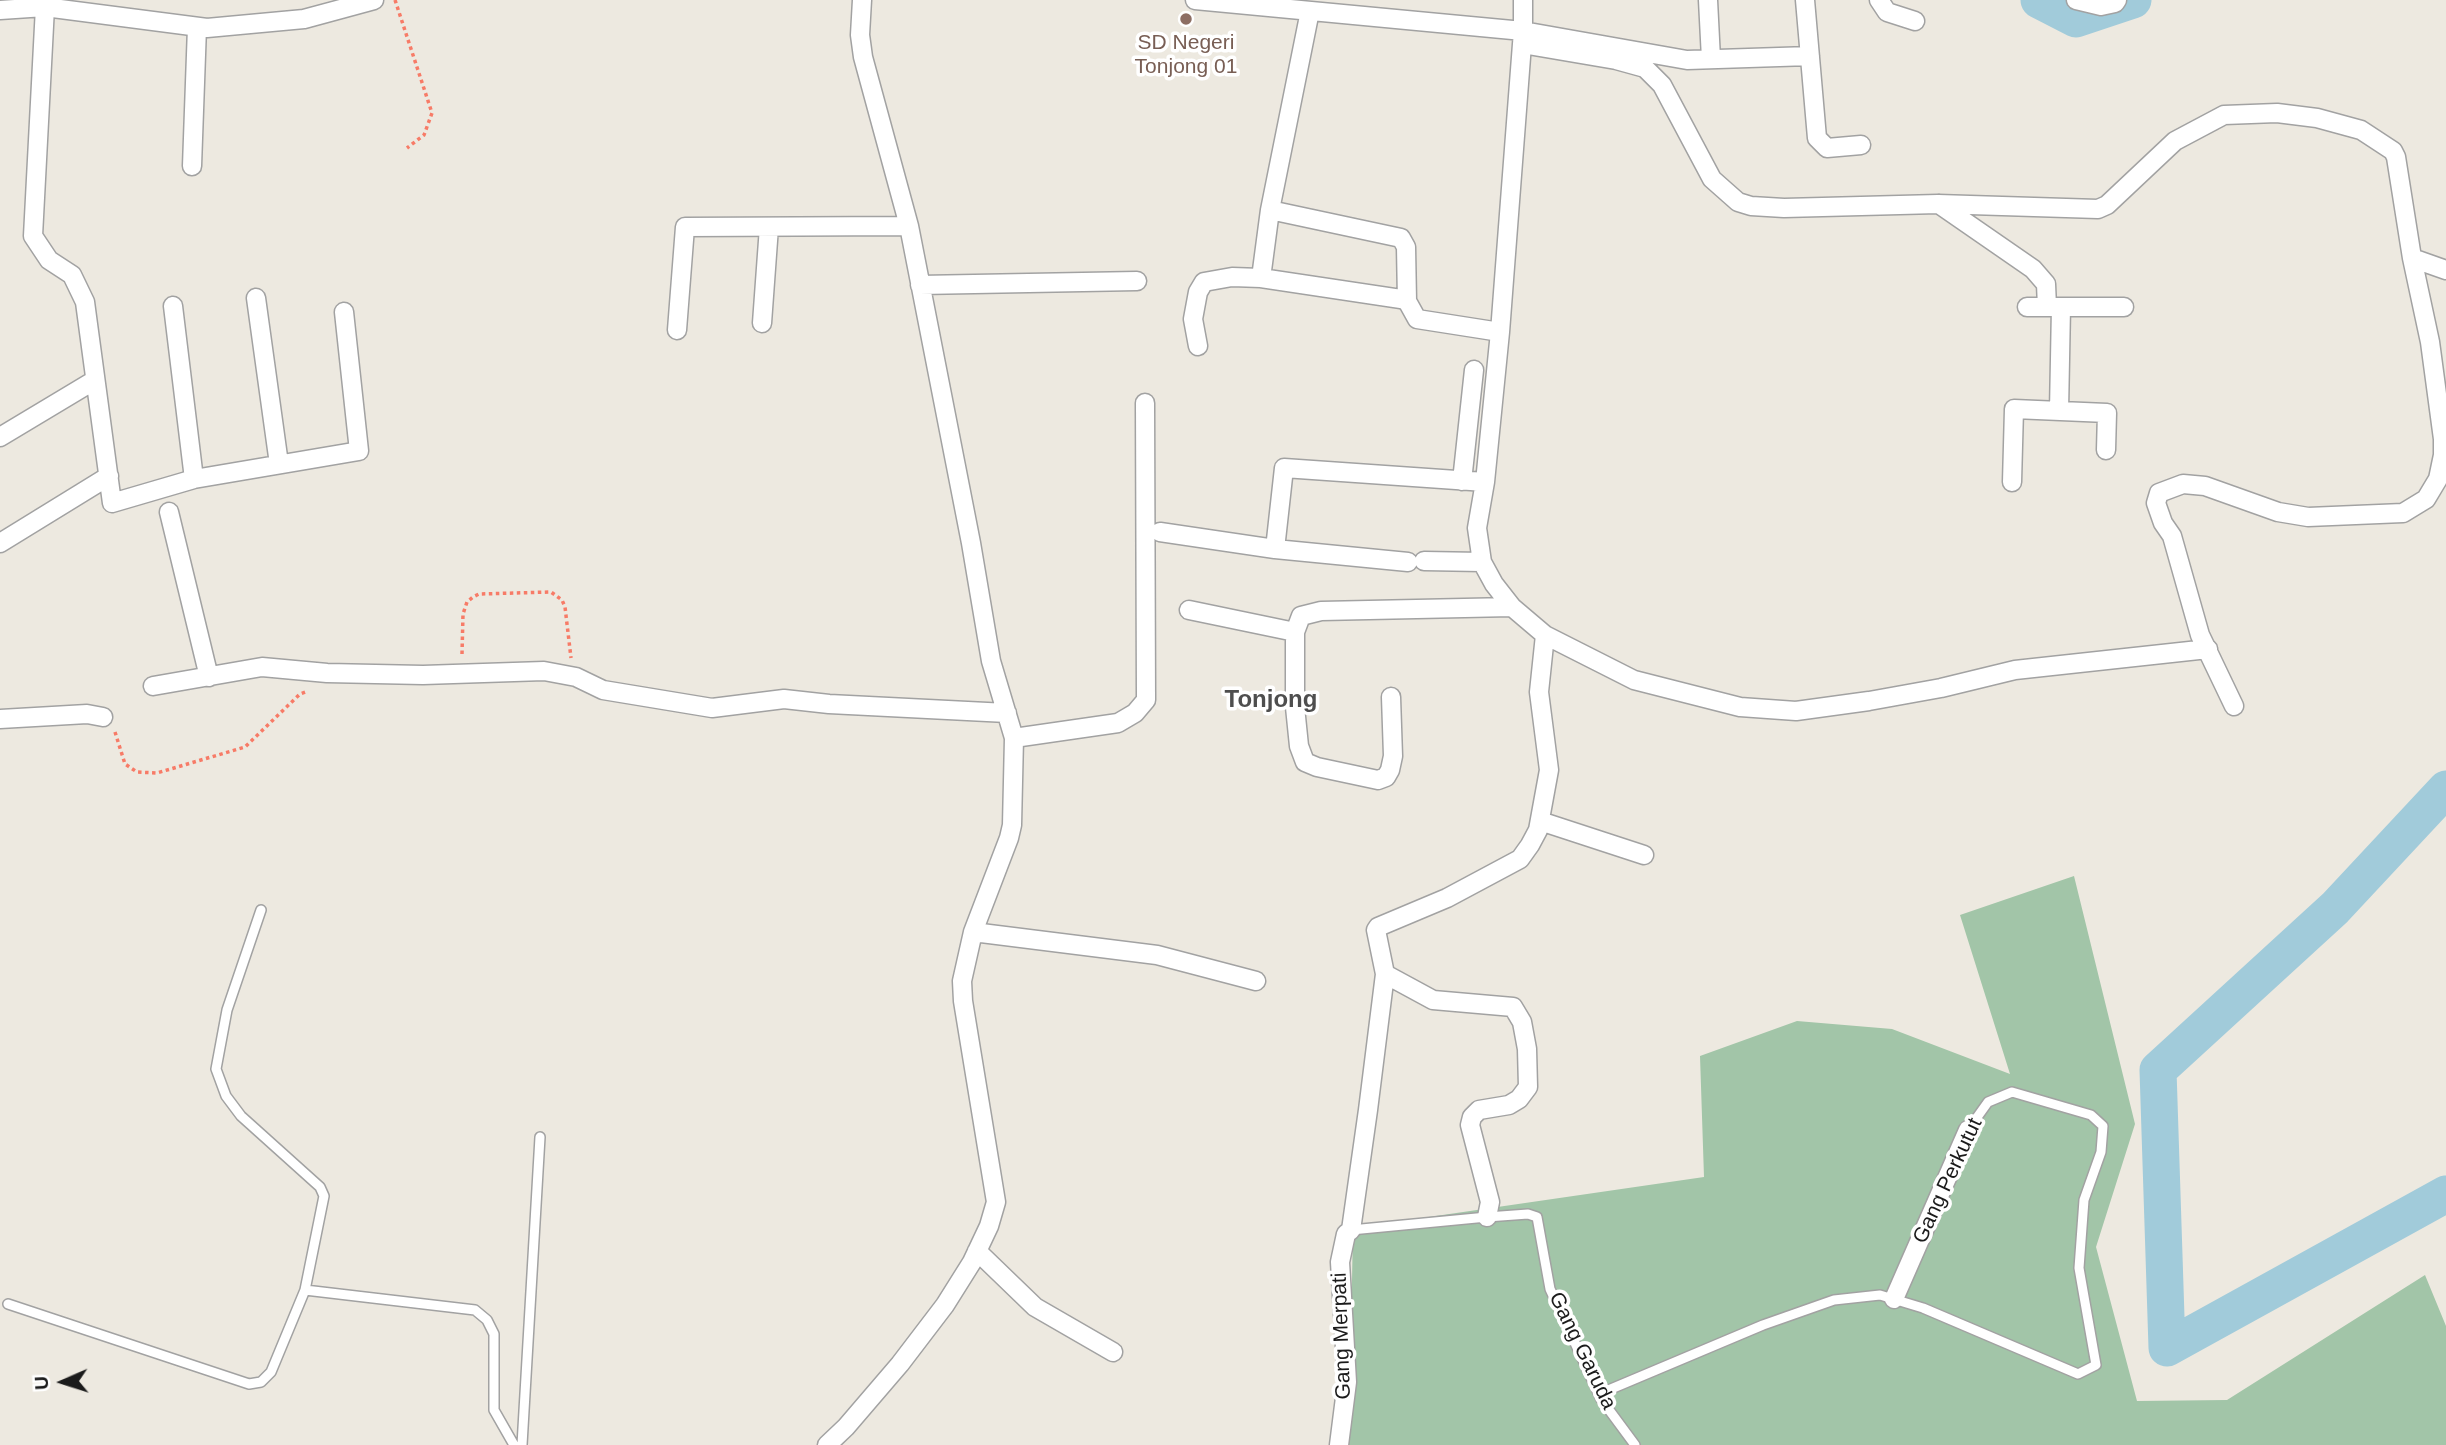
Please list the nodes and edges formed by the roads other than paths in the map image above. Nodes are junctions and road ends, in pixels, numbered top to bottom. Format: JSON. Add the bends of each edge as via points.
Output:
{"nodes":[{"id":1,"x":374,"y":0,"type":"edge"},
{"id":2,"x":862,"y":0,"type":"edge"},
{"id":3,"x":1523,"y":0,"type":"edge"},
{"id":4,"x":1708,"y":0,"type":"edge"},
{"id":5,"x":1805,"y":0,"type":"edge"},
{"id":6,"x":1879,"y":0,"type":"edge"},
{"id":7,"x":2076,"y":0,"type":"edge"},
{"id":8,"x":2117,"y":0,"type":"edge"},
{"id":9,"x":1207,"y":1,"type":"edge"},
{"id":10,"x":45,"y":7,"type":"junction"},
{"id":11,"x":0,"y":10,"type":"edge"},
{"id":12,"x":1310,"y":11,"type":"junction"},
{"id":13,"x":1914,"y":21,"type":"dead end"},
{"id":14,"x":197,"y":27,"type":"junction"},
{"id":15,"x":1522,"y":38,"type":"junction"},
{"id":16,"x":1810,"y":55,"type":"junction"},
{"id":17,"x":1711,"y":59,"type":"junction"},
{"id":18,"x":1861,"y":145,"type":"dead end"},
{"id":19,"x":192,"y":166,"type":"dead end"},
{"id":20,"x":1938,"y":204,"type":"junction"},
{"id":21,"x":1270,"y":210,"type":"junction"},
{"id":22,"x":769,"y":226,"type":"junction"},
{"id":23,"x":909,"y":226,"type":"junction"},
{"id":24,"x":2412,"y":258,"type":"junction"},
{"id":25,"x":2446,"y":271,"type":"edge"},
{"id":26,"x":1261,"y":278,"type":"junction"},
{"id":27,"x":1137,"y":281,"type":"dead end"},
{"id":28,"x":920,"y":285,"type":"junction"},
{"id":29,"x":256,"y":298,"type":"dead end"},
{"id":30,"x":1407,"y":301,"type":"junction"},
{"id":31,"x":173,"y":306,"type":"dead end"},
{"id":32,"x":2027,"y":307,"type":"dead end"},
{"id":33,"x":2054,"y":307,"type":"junction"},
{"id":34,"x":2124,"y":307,"type":"dead end"},
{"id":35,"x":344,"y":312,"type":"dead end"},
{"id":36,"x":762,"y":323,"type":"dead end"},
{"id":37,"x":677,"y":330,"type":"dead end"},
{"id":38,"x":1500,"y":332,"type":"junction"},
{"id":39,"x":1198,"y":346,"type":"dead end"},
{"id":40,"x":1474,"y":370,"type":"dead end"},
{"id":41,"x":95,"y":380,"type":"junction"},
{"id":42,"x":1145,"y":403,"type":"dead end"},
{"id":43,"x":2059,"y":411,"type":"junction"},
{"id":44,"x":0,"y":438,"type":"edge"},
{"id":45,"x":2106,"y":450,"type":"dead end"},
{"id":46,"x":279,"y":464,"type":"junction"},
{"id":47,"x":109,"y":477,"type":"junction"},
{"id":48,"x":194,"y":479,"type":"junction"},
{"id":49,"x":1462,"y":481,"type":"junction"},
{"id":50,"x":1485,"y":482,"type":"junction"},
{"id":51,"x":2012,"y":482,"type":"dead end"},
{"id":52,"x":170,"y":512,"type":"dead end"},
{"id":53,"x":1160,"y":532,"type":"dead end"},
{"id":54,"x":0,"y":544,"type":"edge"},
{"id":55,"x":1275,"y":549,"type":"junction"},
{"id":56,"x":1482,"y":562,"type":"junction"},
{"id":57,"x":1512,"y":607,"type":"junction"},
{"id":58,"x":1189,"y":610,"type":"dead end"},
{"id":59,"x":1296,"y":632,"type":"junction"},
{"id":60,"x":1545,"y":635,"type":"junction"},
{"id":61,"x":2208,"y":649,"type":"junction"},
{"id":62,"x":209,"y":677,"type":"junction"},
{"id":63,"x":153,"y":686,"type":"dead end"},
{"id":64,"x":1391,"y":697,"type":"dead end"},
{"id":65,"x":2234,"y":706,"type":"dead end"},
{"id":66,"x":1007,"y":713,"type":"junction"},
{"id":67,"x":103,"y":717,"type":"road end"},
{"id":68,"x":0,"y":719,"type":"edge"},
{"id":69,"x":1014,"y":738,"type":"junction"},
{"id":70,"x":1540,"y":821,"type":"junction"},
{"id":71,"x":1644,"y":855,"type":"dead end"},
{"id":72,"x":261,"y":910,"type":"dead end"},
{"id":73,"x":972,"y":932,"type":"junction"},
{"id":74,"x":1385,"y":974,"type":"junction"},
{"id":75,"x":1256,"y":981,"type":"dead end"},
{"id":76,"x":1968,"y":1130,"type":"joint"},
{"id":77,"x":540,"y":1137,"type":"dead end"},
{"id":78,"x":1487,"y":1217,"type":"junction"},
{"id":79,"x":1350,"y":1230,"type":"junction"},
{"id":80,"x":977,"y":1251,"type":"junction"},
{"id":81,"x":305,"y":1290,"type":"junction"},
{"id":82,"x":1894,"y":1299,"type":"junction"},
{"id":83,"x":8,"y":1304,"type":"dead end"},
{"id":84,"x":1113,"y":1352,"type":"dead end"},
{"id":85,"x":1599,"y":1394,"type":"junction"},
{"id":86,"x":514,"y":1445,"type":"edge"},
{"id":87,"x":522,"y":1445,"type":"edge"},
{"id":88,"x":827,"y":1445,"type":"edge"},
{"id":89,"x":1339,"y":1445,"type":"edge"},
{"id":90,"x":1635,"y":1445,"type":"edge"}],
"edges":[{"from":1,"to":14,"type":"street","via":[[304,19]]},
{"from":2,"to":23,"type":"street","via":[[863,57]]},
{"from":3,"to":15,"type":"street"},
{"from":4,"to":17,"type":"street"},
{"from":5,"to":16,"type":"street"},
{"from":6,"to":13,"type":"street","via":[[1887,12]]},
{"from":7,"to":8,"type":"street","via":[[2101,6]]},
{"from":9,"to":12,"type":"street"},
{"from":10,"to":11,"type":"street"},
{"from":10,"to":14,"type":"street"},
{"from":10,"to":41,"type":"street","via":[[33,236],[49,260],[72,275],[85,302]]},
{"from":12,"to":15,"type":"street"},
{"from":12,"to":21,"type":"street"},
{"from":14,"to":19,"type":"street"},
{"from":15,"to":17,"type":"street","via":[[1687,60]]},
{"from":15,"to":20,"type":"street","via":[[1645,68],[1662,85],[1712,179],[1738,202],[1784,208]]},
{"from":15,"to":38,"type":"street"},
{"from":16,"to":17,"type":"street"},
{"from":16,"to":18,"type":"street","via":[[1817,138],[1828,148]]},
{"from":20,"to":24,"type":"street","via":[[2098,209],[2175,142],[2224,115],[2291,115],[2361,130],[2393,151]]},
{"from":20,"to":33,"type":"street","via":[[2033,269],[2046,284]]},
{"from":21,"to":26,"type":"street"},
{"from":21,"to":30,"type":"street","via":[[1401,238],[1406,247]]},
{"from":22,"to":23,"type":"street"},
{"from":22,"to":36,"type":"street"},
{"from":22,"to":37,"type":"street","via":[[685,227]]},
{"from":23,"to":28,"type":"street"},
{"from":24,"to":25,"type":"street"},
{"from":24,"to":61,"type":"street","via":[[2430,342],[2443,439],[2438,479],[2426,499],[2403,513],[2308,517],[2278,512],[2204,486],[2183,484],[2160,493],[2156,503],[2172,536],[2194,617]]},
{"from":26,"to":30,"type":"street"},
{"from":26,"to":39,"type":"street","via":[[1204,282],[1193,319]]},
{"from":27,"to":28,"type":"street"},
{"from":28,"to":66,"type":"street","via":[[991,662]]},
{"from":29,"to":46,"type":"street"},
{"from":30,"to":38,"type":"street","via":[[1417,319]]},
{"from":31,"to":48,"type":"street"},
{"from":32,"to":33,"type":"street"},
{"from":33,"to":34,"type":"street"},
{"from":33,"to":43,"type":"street"},
{"from":35,"to":46,"type":"street","via":[[359,451]]},
{"from":38,"to":50,"type":"street"},
{"from":40,"to":49,"type":"street"},
{"from":41,"to":44,"type":"street"},
{"from":41,"to":47,"type":"street"},
{"from":42,"to":69,"type":"street","via":[[1146,699],[1118,723]]},
{"from":43,"to":45,"type":"street","via":[[2107,414]]},
{"from":43,"to":51,"type":"street","via":[[2014,409]]},
{"from":46,"to":48,"type":"street"},
{"from":47,"to":48,"type":"street","via":[[112,503]]},
{"from":47,"to":54,"type":"street"},
{"from":49,"to":50,"type":"street"},
{"from":49,"to":55,"type":"street","via":[[1284,468]]},
{"from":50,"to":56,"type":"street","via":[[1477,528]]},
{"from":52,"to":62,"type":"street"},
{"from":53,"to":55,"type":"street"},
{"from":55,"to":56,"type":"street","via":[[1416,562]]},
{"from":56,"to":57,"type":"street"},
{"from":57,"to":59,"type":"street","via":[[1321,611],[1301,615]]},
{"from":57,"to":60,"type":"street"},
{"from":58,"to":59,"type":"street"},
{"from":59,"to":64,"type":"street","via":[[1295,707],[1305,762],[1378,780],[1386,776],[1392,755]]},
{"from":60,"to":61,"type":"street","via":[[1633,680],[1740,707],[1796,710],[1893,697],[2015,670]]},
{"from":60,"to":70,"type":"street","via":[[1539,692],[1549,770]]},
{"from":61,"to":65,"type":"street"},
{"from":62,"to":63,"type":"street"},
{"from":62,"to":66,"type":"street","via":[[262,667],[423,675],[544,671],[576,677],[603,690],[712,708],[784,699]]},
{"from":66,"to":69,"type":"street"},
{"from":67,"to":68,"type":"street"},
{"from":69,"to":73,"type":"street","via":[[1012,825]]},
{"from":70,"to":71,"type":"street"},
{"from":70,"to":74,"type":"street","via":[[1520,859],[1447,898],[1378,926]]},
{"from":72,"to":81,"type":"lane","via":[[227,1010],[216,1069],[226,1096],[241,1116],[320,1187],[324,1196]]},
{"from":73,"to":75,"type":"street","via":[[1157,955]]},
{"from":73,"to":80,"type":"street","via":[[962,981],[963,1001],[996,1202]]},
{"from":74,"to":78,"type":"street","via":[[1433,1000],[1513,1007],[1522,1022],[1528,1087],[1509,1105],[1479,1110],[1470,1125],[1490,1202]]},
{"from":74,"to":79,"type":"street","name":"Gang Merpati"},
{"from":76,"to":82,"type":"street","name":"Gang Perkutut"},
{"from":76,"to":82,"type":"lane","name":"Gang Perkutut","via":[[1988,1102],[2012,1093],[2091,1115],[2103,1126],[2101,1152],[2084,1200],[2080,1268],[2096,1365],[2078,1374]]},
{"from":77,"to":87,"type":"lane"},
{"from":78,"to":79,"type":"lane","name":"Gang Garuda"},
{"from":78,"to":85,"type":"lane","name":"Gang Garuda","via":[[1537,1217],[1550,1289]]},
{"from":79,"to":89,"type":"street","name":"Gang Merpati","via":[[1340,1262],[1347,1382]]},
{"from":80,"to":84,"type":"street","via":[[1035,1307]]},
{"from":80,"to":88,"type":"street","via":[[908,1354]]},
{"from":81,"to":83,"type":"lane","via":[[271,1373],[261,1382],[249,1384]]},
{"from":81,"to":86,"type":"lane","via":[[475,1310],[494,1334],[494,1410]]},
{"from":82,"to":85,"type":"lane","name":"Gang Perkutut","via":[[1880,1295],[1834,1300]]},
{"from":85,"to":90,"type":"lane","name":"Gang Garuda"}]}
